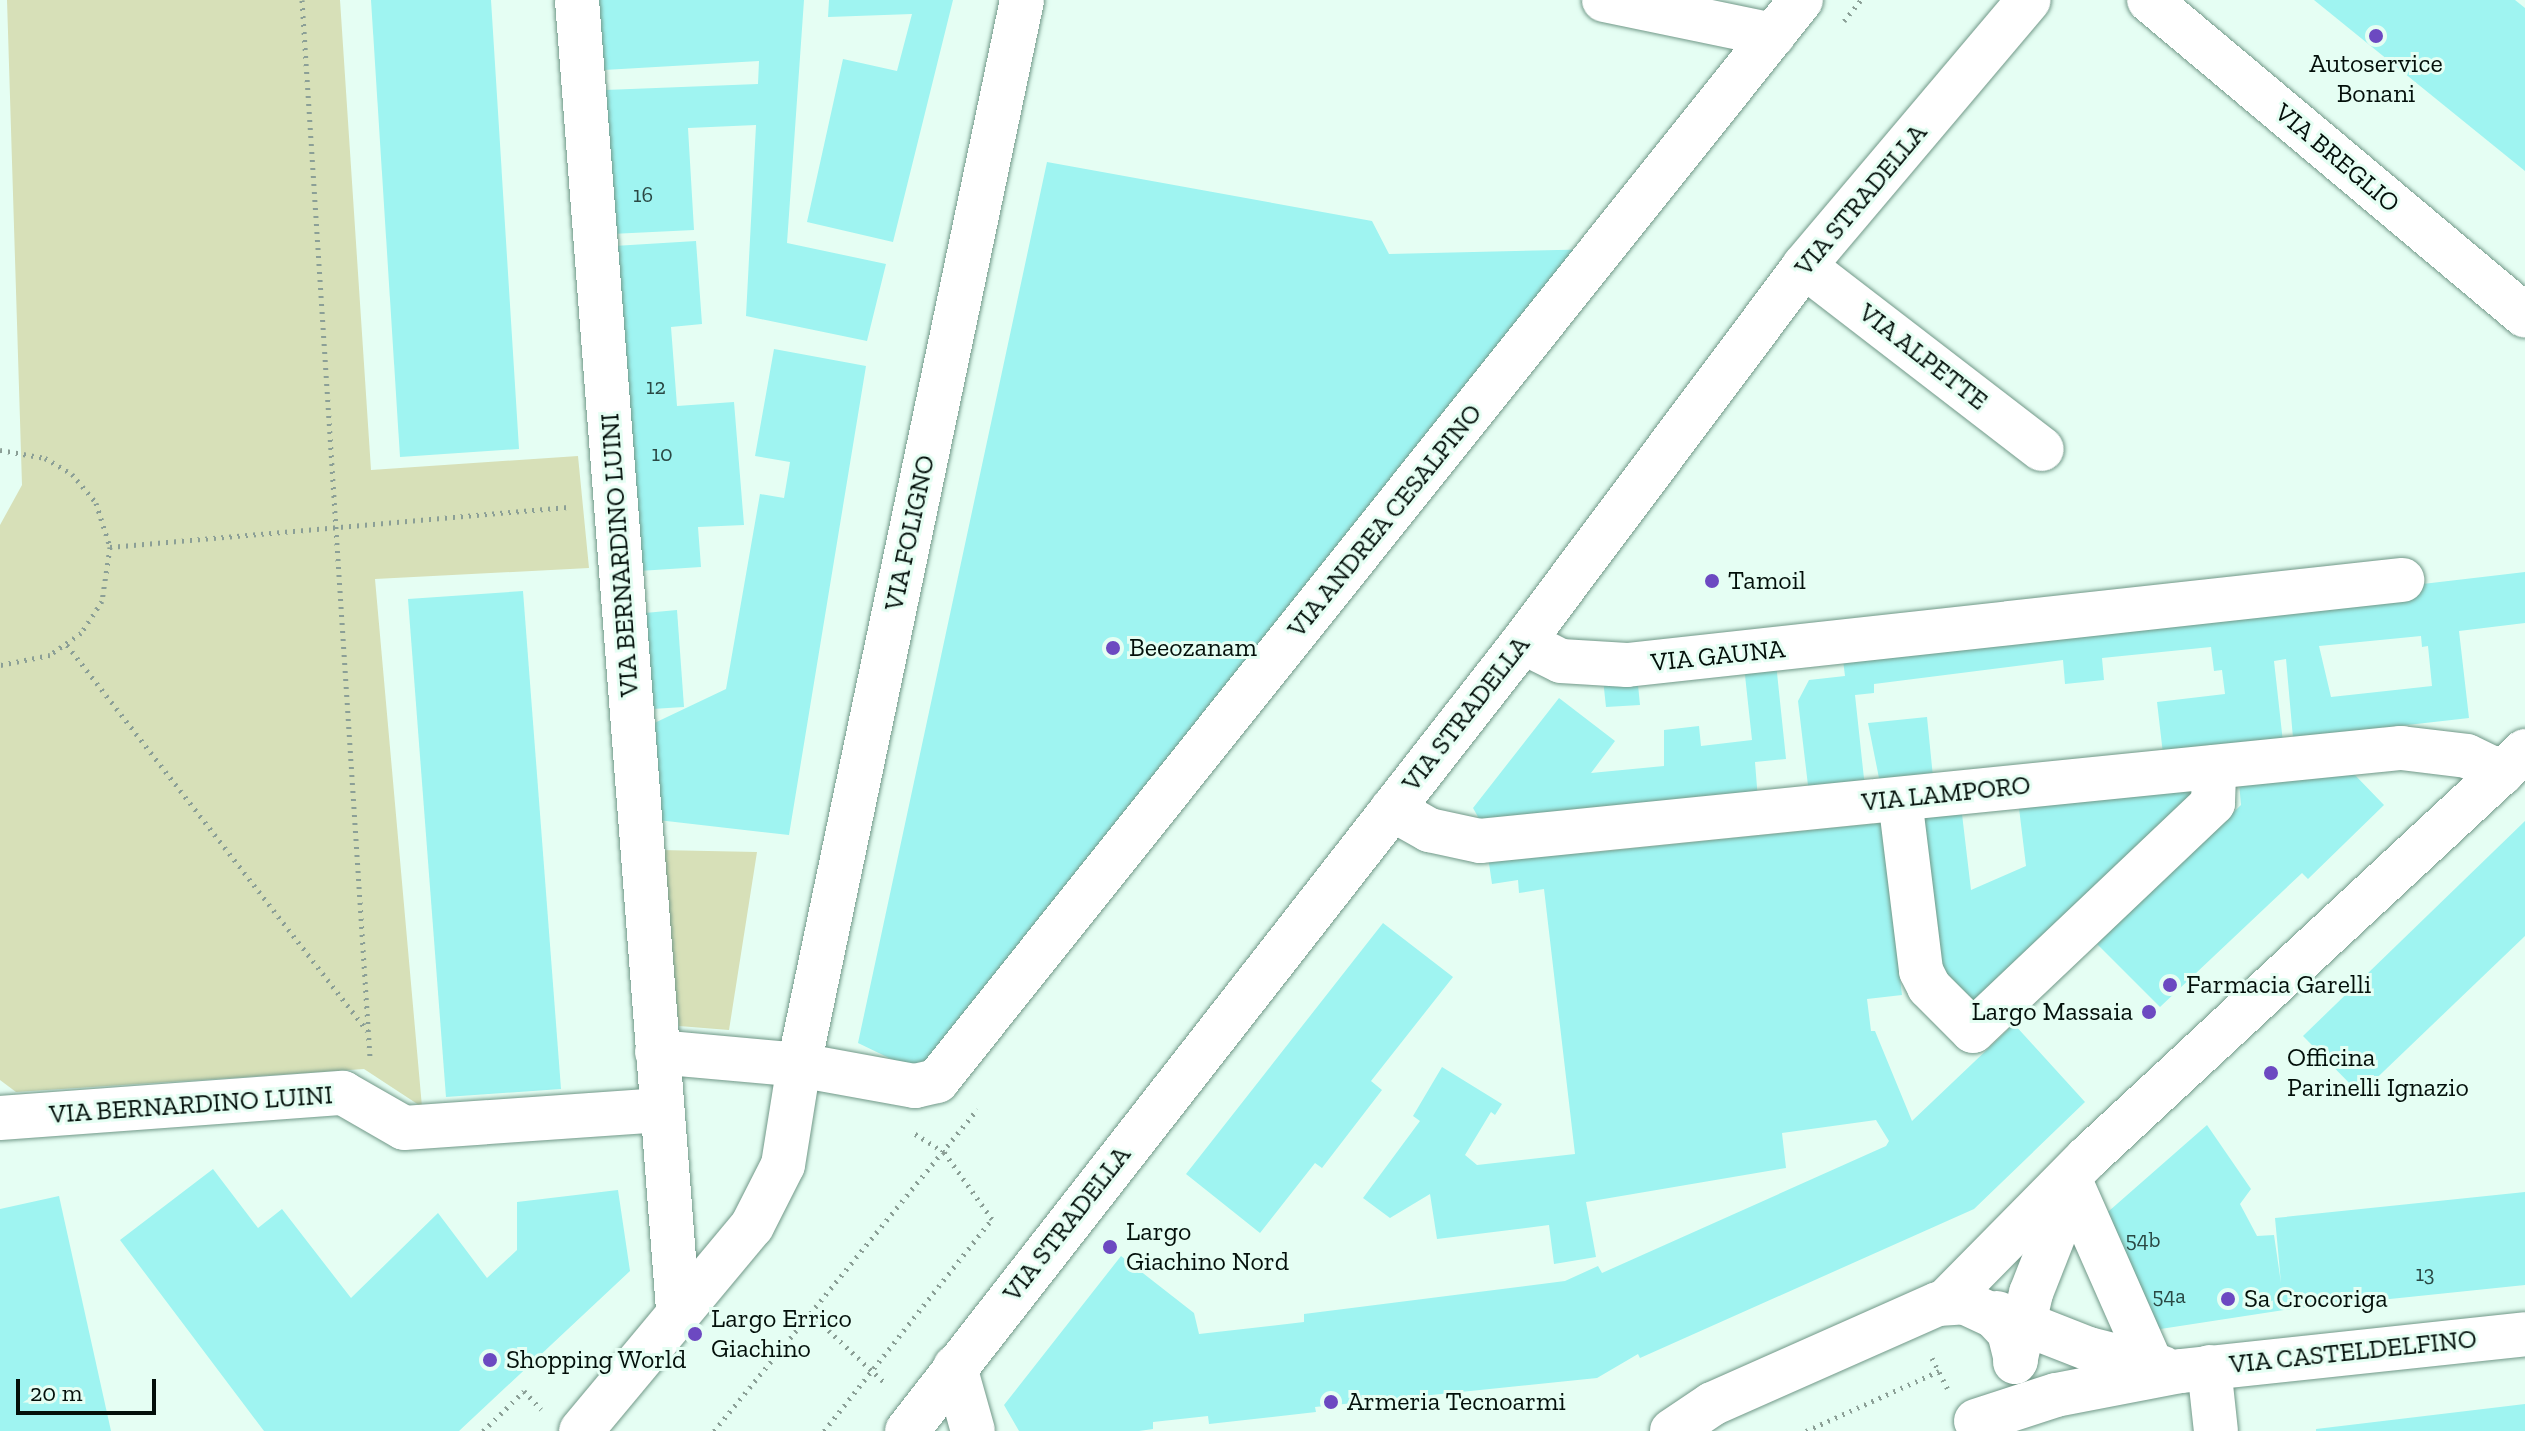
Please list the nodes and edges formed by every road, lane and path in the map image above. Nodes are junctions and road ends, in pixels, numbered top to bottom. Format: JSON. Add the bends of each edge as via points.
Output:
{"nodes":[{"id":1,"x":302,"y":0,"type":"edge"},
{"id":2,"x":577,"y":0,"type":"edge"},
{"id":3,"x":1022,"y":0,"type":"edge"},
{"id":4,"x":1604,"y":0,"type":"edge"},
{"id":5,"x":1801,"y":0,"type":"edge"},
{"id":6,"x":2029,"y":0,"type":"edge"},
{"id":7,"x":2149,"y":0,"type":"edge"},
{"id":8,"x":1773,"y":35,"type":"junction"},
{"id":9,"x":1804,"y":266,"type":"junction"},
{"id":10,"x":2525,"y":316,"type":"edge"},
{"id":11,"x":2042,"y":449,"type":"dead end"},
{"id":12,"x":0,"y":450,"type":"edge"},
{"id":13,"x":616,"y":504,"type":"junction"},
{"id":14,"x":335,"y":524,"type":"junction"},
{"id":15,"x":110,"y":547,"type":"junction"},
{"id":16,"x":2402,"y":580,"type":"dead end"},
{"id":17,"x":1523,"y":642,"type":"junction"},
{"id":18,"x":67,"y":645,"type":"junction"},
{"id":19,"x":0,"y":665,"type":"edge"},
{"id":20,"x":2513,"y":762,"type":"edge"},
{"id":21,"x":2214,"y":767,"type":"junction"},
{"id":22,"x":1900,"y":799,"type":"junction"},
{"id":23,"x":1392,"y":809,"type":"junction"},
{"id":24,"x":369,"y":1032,"type":"junction"},
{"id":25,"x":657,"y":1052,"type":"junction"},
{"id":26,"x":799,"y":1065,"type":"junction"},
{"id":27,"x":661,"y":1110,"type":"junction"},
{"id":28,"x":373,"y":1111,"type":"junction"},
{"id":29,"x":0,"y":1118,"type":"edge"},
{"id":30,"x":944,"y":1152,"type":"dead end"},
{"id":31,"x":2080,"y":1173,"type":"junction"},
{"id":32,"x":678,"y":1311,"type":"junction"},
{"id":33,"x":811,"y":1314,"type":"dead end"},
{"id":34,"x":1968,"y":1325,"type":"junction"},
{"id":35,"x":2525,"y":1334,"type":"edge"},
{"id":36,"x":955,"y":1367,"type":"junction"},
{"id":37,"x":2180,"y":1368,"type":"junction"},
{"id":38,"x":870,"y":1369,"type":"junction"},
{"id":39,"x":1939,"y":1371,"type":"junction"},
{"id":40,"x":1960,"y":1415,"type":"edge"},
{"id":41,"x":913,"y":1423,"type":"edge"},
{"id":42,"x":1682,"y":1423,"type":"edge"},
{"id":43,"x":580,"y":1425,"type":"edge"},
{"id":44,"x":483,"y":1431,"type":"edge"},
{"id":45,"x":824,"y":1431,"type":"edge"},
{"id":46,"x":973,"y":1431,"type":"edge"},
{"id":47,"x":1637,"y":1431,"type":"edge"},
{"id":48,"x":1806,"y":1431,"type":"edge"},
{"id":49,"x":2216,"y":1431,"type":"edge"}],
"edges":[{"from":1,"to":14,"type":"path"},
{"from":2,"to":13,"type":"street","name":"VIA BERNARDINO LUINI"},
{"from":3,"to":26,"type":"street","name":"VIA FOLIGNO"},
{"from":4,"to":8,"type":"street"},
{"from":5,"to":8,"type":"street","name":"VIA ANDREA CESALPINO"},
{"from":6,"to":9,"type":"street","name":"VIA STRADELLA"},
{"from":7,"to":10,"type":"street","name":"VIA BREGLIO"},
{"from":8,"to":26,"type":"street","name":"VIA ANDREA CESALPINO","via":[[937,1081],[905,1085]]},
{"from":9,"to":11,"type":"street","name":"VIA ALPETTE"},
{"from":9,"to":17,"type":"street","name":"VIA STRADELLA"},
{"from":12,"to":15,"type":"path","via":[[45,458],[72,474],[96,503]]},
{"from":13,"to":14,"type":"path"},
{"from":13,"to":25,"type":"street","name":"VIA BERNARDINO LUINI"},
{"from":14,"to":15,"type":"path"},
{"from":14,"to":24,"type":"path"},
{"from":15,"to":18,"type":"path","via":[[102,601]]},
{"from":16,"to":17,"type":"street","name":"VIA GAUNA","via":[[1601,666],[1561,661]]},
{"from":17,"to":23,"type":"street","name":"VIA STRADELLA"},
{"from":18,"to":19,"type":"path","via":[[32,662]]},
{"from":18,"to":24,"type":"path"},
{"from":20,"to":21,"type":"street","name":"VIA LAMPORO","via":[[2401,748]]},
{"from":20,"to":31,"type":"street"},
{"from":21,"to":22,"type":"street","name":"VIA LAMPORO"},
{"from":21,"to":22,"type":"street","via":[[2213,803],[1973,1031],[1929,987],[1921,971]]},
{"from":22,"to":23,"type":"street","name":"VIA LAMPORO","via":[[1480,841],[1449,837]]},
{"from":23,"to":36,"type":"street","name":"VIA STRADELLA"},
{"from":24,"to":28,"type":"path"},
{"from":25,"to":26,"type":"street","name":"VIA ANDREA CESALPINO"},
{"from":25,"to":27,"type":"street","name":"VIA BERNARDINO LUINI"},
{"from":26,"to":32,"type":"street","via":[[783,1165],[752,1226]]},
{"from":27,"to":28,"type":"street","name":"VIA BERNARDINO LUINI","via":[[404,1128]]},
{"from":27,"to":32,"type":"street","name":"VIA BERNARDINO LUINI"},
{"from":28,"to":29,"type":"street","name":"VIA BERNARDINO LUINI","via":[[343,1093]]},
{"from":30,"to":38,"type":"path","via":[[992,1219]]},
{"from":31,"to":34,"type":"street"},
{"from":31,"to":34,"type":"street","via":[[2046,1250]]},
{"from":31,"to":37,"type":"street"},
{"from":32,"to":43,"type":"street"},
{"from":33,"to":38,"type":"path"},
{"from":34,"to":37,"type":"street","name":"VIA CASTELDELFINO"},
{"from":34,"to":39,"type":"path"},
{"from":34,"to":40,"type":"street","via":[[2000,1398]]},
{"from":34,"to":42,"type":"street"},
{"from":35,"to":37,"type":"street","name":"VIA CASTELDELFINO"},
{"from":36,"to":41,"type":"street","name":"VIA STRADELLA"},
{"from":36,"to":46,"type":"street"},
{"from":37,"to":40,"type":"street","name":"VIA CASTELDELFINO"},
{"from":37,"to":49,"type":"street"},
{"from":38,"to":41,"type":"path"},
{"from":38,"to":45,"type":"path"},
{"from":39,"to":40,"type":"path"},
{"from":39,"to":48,"type":"path"},
{"from":42,"to":47,"type":"street"},
{"from":43,"to":44,"type":"path","via":[[524,1391]]}]}
